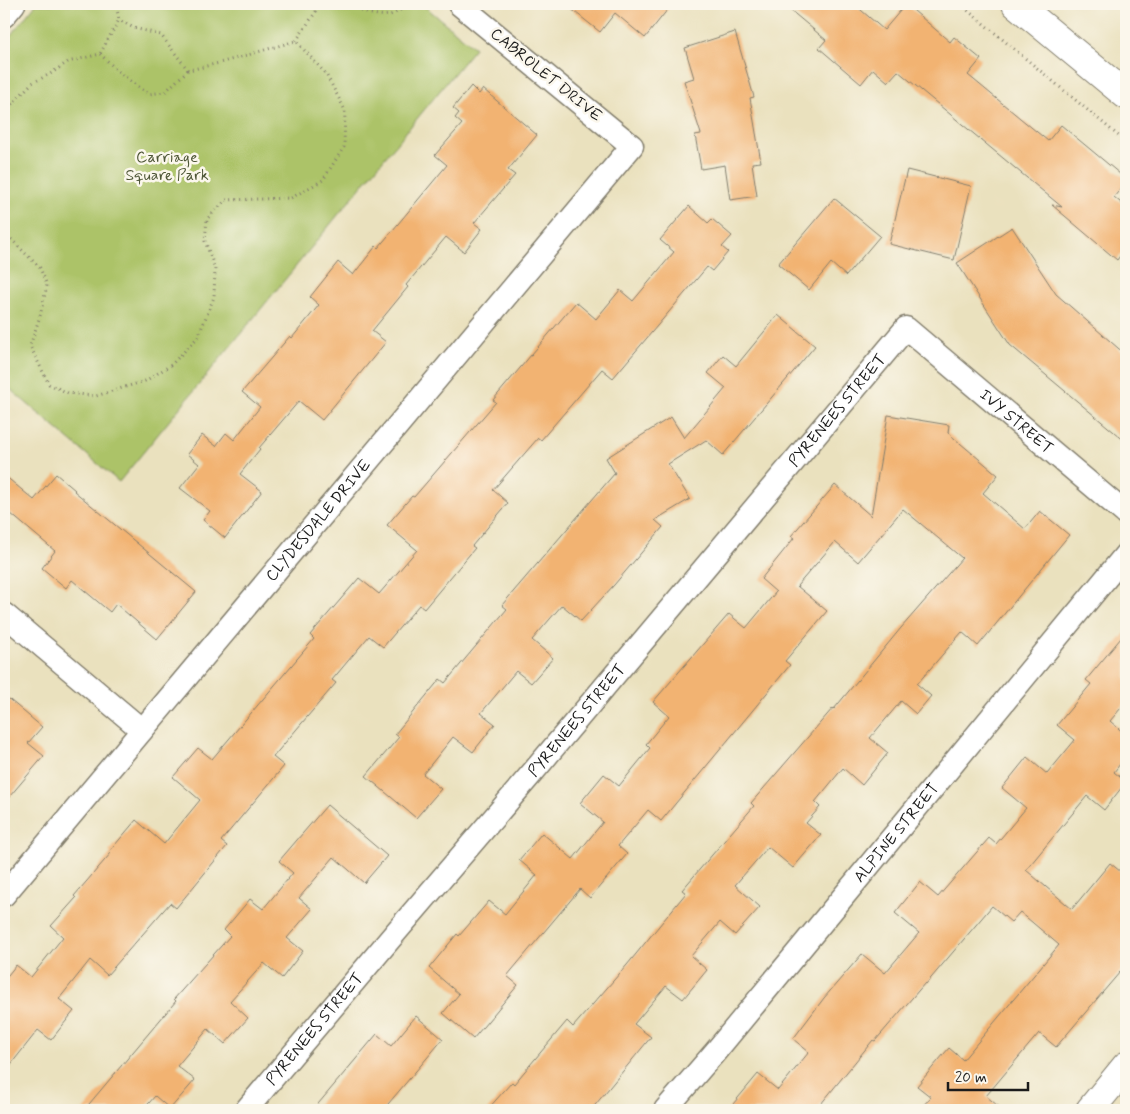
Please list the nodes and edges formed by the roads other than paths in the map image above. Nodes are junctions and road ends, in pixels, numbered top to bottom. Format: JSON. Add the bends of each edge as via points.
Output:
{"nodes":[{"id":1,"x":14,"y":4,"type":"edge"},
{"id":2,"x":459,"y":4,"type":"edge"},
{"id":3,"x":1016,"y":4,"type":"edge"},
{"id":4,"x":4,"y":16,"type":"edge"},
{"id":5,"x":1126,"y":95,"type":"edge"},
{"id":6,"x":632,"y":146,"type":"joint"},
{"id":7,"x":906,"y":328,"type":"joint"},
{"id":8,"x":1126,"y":514,"type":"edge"},
{"id":9,"x":1126,"y":554,"type":"edge"},
{"id":10,"x":4,"y":614,"type":"edge"},
{"id":11,"x":142,"y":730,"type":"junction"},
{"id":12,"x":4,"y":895,"type":"edge"},
{"id":13,"x":1126,"y":1066,"type":"edge"},
{"id":14,"x":246,"y":1110,"type":"edge"},
{"id":15,"x":664,"y":1110,"type":"edge"},
{"id":16,"x":1090,"y":1110,"type":"edge"}],
"edges":[{"from":1,"to":4,"type":"street"},
{"from":2,"to":6,"type":"street","name":"CABROLET DRIVE"},
{"from":3,"to":5,"type":"street"},
{"from":6,"to":11,"type":"street","name":"CLYDESDALE DRIVE"},
{"from":7,"to":8,"type":"street","name":"IVY STREET"},
{"from":7,"to":14,"type":"street","name":"PYRENEES STREET"},
{"from":9,"to":15,"type":"street","name":"ALPINE STREET"},
{"from":10,"to":11,"type":"street"},
{"from":11,"to":12,"type":"street","name":"CLYDESDALE DRIVE"},
{"from":13,"to":16,"type":"street"}]}
